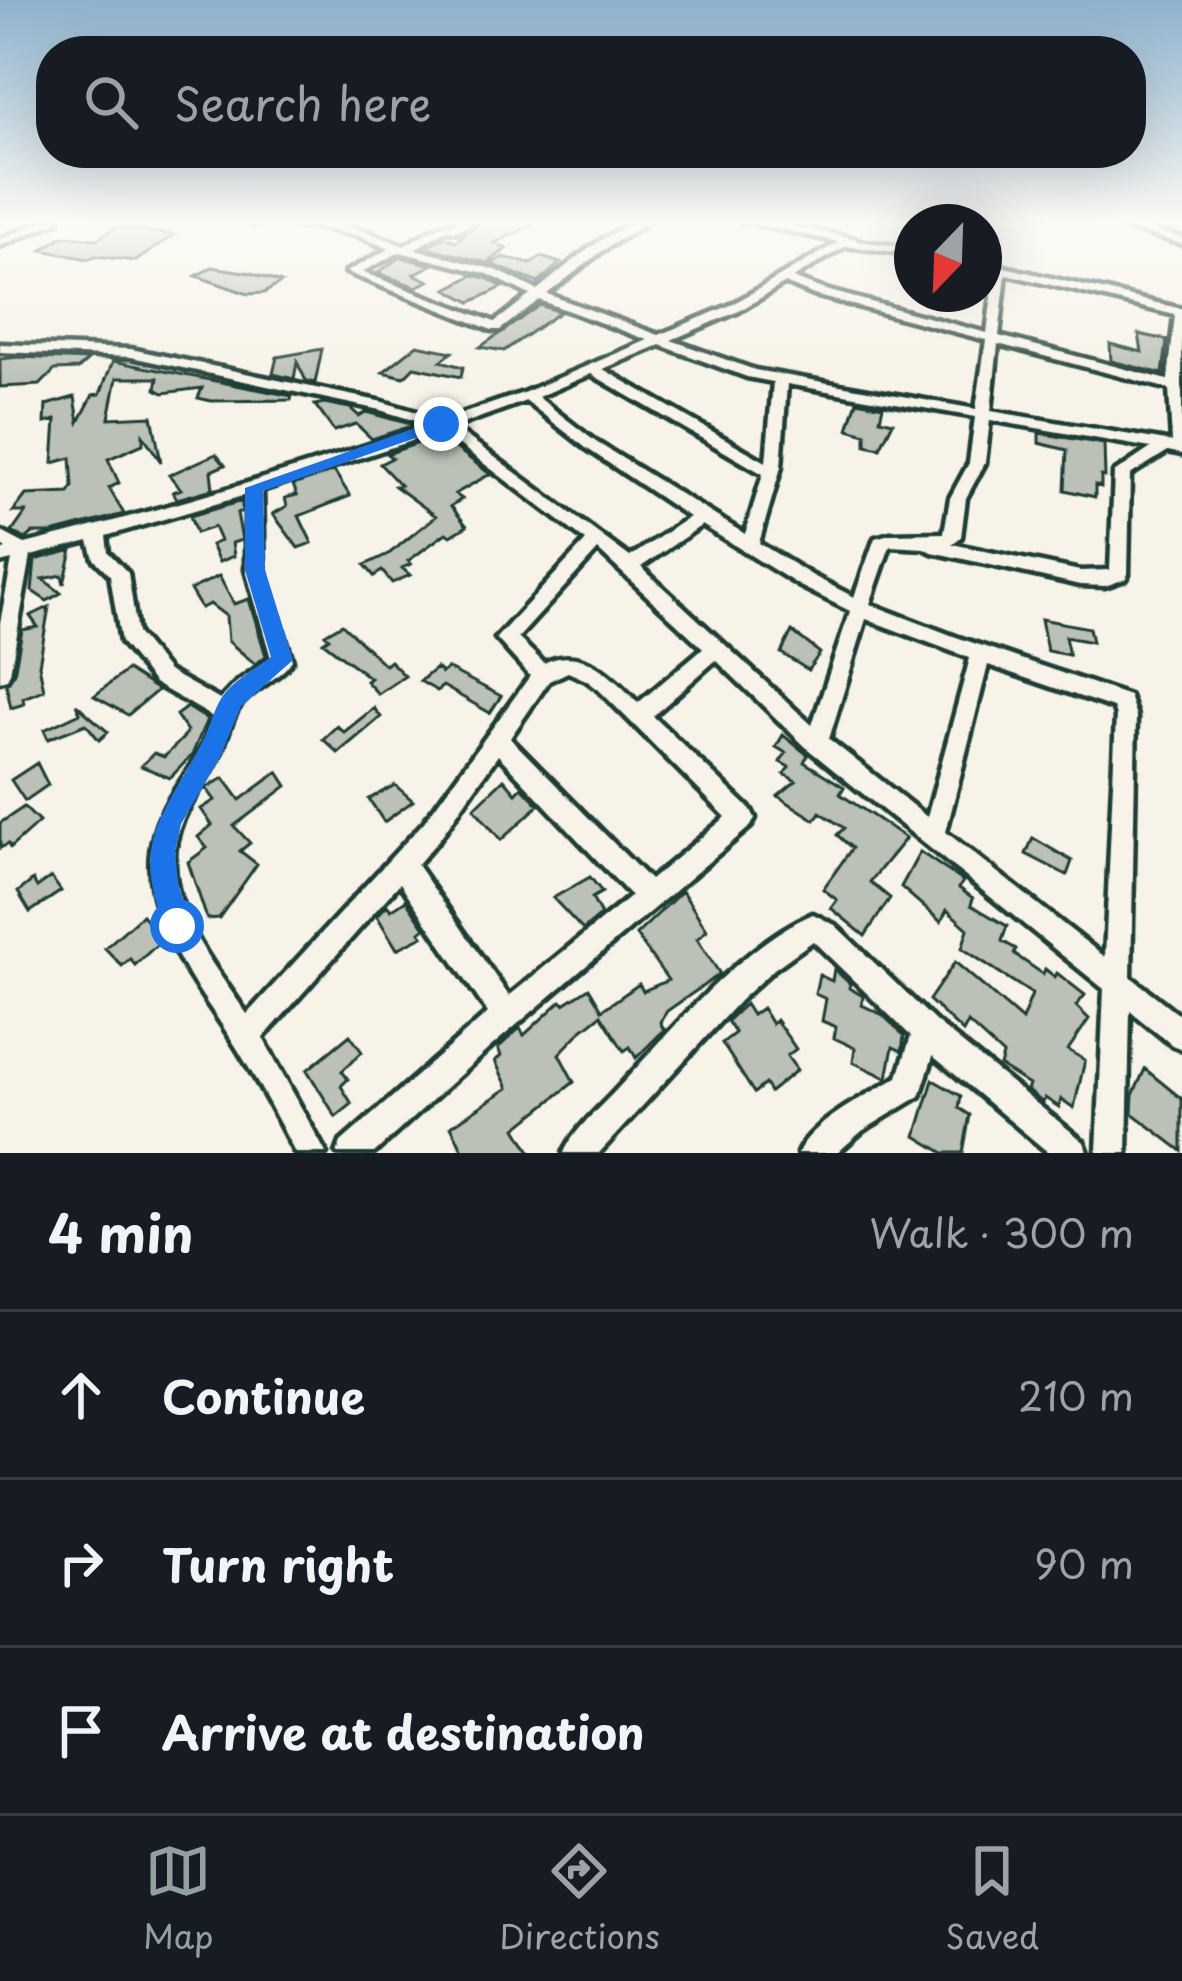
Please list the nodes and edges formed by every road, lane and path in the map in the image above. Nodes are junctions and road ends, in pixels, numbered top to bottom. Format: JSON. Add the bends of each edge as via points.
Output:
{"nodes":[{"id":1,"x":359,"y":275,"type":"edge"},
{"id":2,"x":498,"y":275,"type":"edge"},
{"id":3,"x":567,"y":275,"type":"edge"},
{"id":4,"x":795,"y":275,"type":"edge"},
{"id":5,"x":1028,"y":275,"type":"edge"},
{"id":6,"x":787,"y":280,"type":"junction"},
{"id":7,"x":538,"y":295,"type":"junction"},
{"id":8,"x":994,"y":312,"type":"edge"},
{"id":9,"x":1181,"y":313,"type":"edge"},
{"id":10,"x":990,"y":339,"type":"junction"},
{"id":11,"x":662,"y":342,"type":"junction"},
{"id":12,"x":0,"y":348,"type":"edge"},
{"id":13,"x":594,"y":370,"type":"junction"},
{"id":14,"x":780,"y":380,"type":"junction"},
{"id":15,"x":1174,"y":386,"type":"junction"},
{"id":16,"x":528,"y":396,"type":"junction"},
{"id":17,"x":980,"y":414,"type":"junction"},
{"id":18,"x":441,"y":424,"type":"junction"},
{"id":19,"x":1176,"y":448,"type":"edge"},
{"id":20,"x":771,"y":472,"type":"junction"},
{"id":21,"x":254,"y":488,"type":"junction"},
{"id":22,"x":701,"y":517,"type":"junction"},
{"id":23,"x":98,"y":533,"type":"junction"},
{"id":24,"x":0,"y":537,"type":"edge"},
{"id":25,"x":597,"y":540,"type":"junction"},
{"id":26,"x":916,"y":542,"type":"junction"},
{"id":27,"x":750,"y":545,"type":"junction"},
{"id":28,"x":23,"y":551,"type":"junction"},
{"id":29,"x":0,"y":557,"type":"edge"},
{"id":30,"x":628,"y":567,"type":"junction"},
{"id":31,"x":861,"y":613,"type":"junction"},
{"id":32,"x":714,"y":650,"type":"junction"},
{"id":33,"x":981,"y":654,"type":"junction"},
{"id":34,"x":0,"y":673,"type":"edge"},
{"id":35,"x":542,"y":675,"type":"junction"},
{"id":36,"x":224,"y":713,"type":"junction"},
{"id":37,"x":638,"y":716,"type":"junction"},
{"id":38,"x":497,"y":740,"type":"junction"},
{"id":39,"x":817,"y":742,"type":"junction"},
{"id":40,"x":934,"y":835,"type":"junction"},
{"id":41,"x":401,"y":863,"type":"junction"},
{"id":42,"x":649,"y":897,"type":"junction"},
{"id":43,"x":1118,"y":982,"type":"junction"},
{"id":44,"x":506,"y":1016,"type":"junction"},
{"id":45,"x":926,"y":1032,"type":"junction"},
{"id":46,"x":1182,"y":1035,"type":"edge"},
{"id":47,"x":246,"y":1036,"type":"junction"},
{"id":48,"x":311,"y":1153,"type":"edge"},
{"id":49,"x":352,"y":1153,"type":"edge"},
{"id":50,"x":580,"y":1153,"type":"edge"},
{"id":51,"x":813,"y":1153,"type":"edge"},
{"id":52,"x":1072,"y":1153,"type":"edge"},
{"id":53,"x":1112,"y":1153,"type":"edge"}],
"edges":[{"from":1,"to":7,"type":"street","via":[[496,327]]},
{"from":2,"to":7,"type":"street"},
{"from":3,"to":7,"type":"street"},
{"from":4,"to":6,"type":"street"},
{"from":5,"to":9,"type":"street"},
{"from":6,"to":10,"type":"street"},
{"from":6,"to":11,"type":"street"},
{"from":7,"to":11,"type":"street"},
{"from":8,"to":10,"type":"street"},
{"from":9,"to":15,"type":"street"},
{"from":10,"to":15,"type":"street"},
{"from":10,"to":17,"type":"street"},
{"from":11,"to":13,"type":"street"},
{"from":11,"to":14,"type":"street"},
{"from":12,"to":18,"type":"street","via":[[131,353]]},
{"from":13,"to":16,"type":"street"},
{"from":13,"to":20,"type":"street"},
{"from":14,"to":17,"type":"street"},
{"from":14,"to":20,"type":"street"},
{"from":15,"to":19,"type":"street"},
{"from":16,"to":18,"type":"street"},
{"from":16,"to":22,"type":"street"},
{"from":17,"to":19,"type":"street"},
{"from":17,"to":26,"type":"street","via":[[977,463],[958,498],[952,537]]},
{"from":18,"to":21,"type":"street"},
{"from":18,"to":25,"type":"street"},
{"from":19,"to":26,"type":"street","via":[[1122,473],[1119,574],[1080,578]]},
{"from":20,"to":27,"type":"street"},
{"from":21,"to":23,"type":"street"},
{"from":21,"to":36,"type":"street","via":[[255,570],[282,660]]},
{"from":22,"to":27,"type":"street"},
{"from":22,"to":30,"type":"street"},
{"from":23,"to":28,"type":"street"},
{"from":23,"to":36,"type":"street","via":[[100,554],[119,573],[128,636],[161,677]]},
{"from":24,"to":28,"type":"street"},
{"from":25,"to":30,"type":"street"},
{"from":25,"to":35,"type":"street","via":[[506,638]]},
{"from":26,"to":31,"type":"street","via":[[881,542]]},
{"from":27,"to":31,"type":"street"},
{"from":28,"to":29,"type":"street"},
{"from":28,"to":34,"type":"street"},
{"from":30,"to":32,"type":"street"},
{"from":31,"to":33,"type":"street"},
{"from":31,"to":39,"type":"street"},
{"from":32,"to":37,"type":"street"},
{"from":32,"to":39,"type":"street"},
{"from":33,"to":40,"type":"street"},
{"from":33,"to":43,"type":"street","via":[[1122,703]]},
{"from":35,"to":37,"type":"street","via":[[564,661],[581,664]]},
{"from":35,"to":38,"type":"street"},
{"from":36,"to":47,"type":"street","via":[[169,821],[163,867],[177,926]]},
{"from":37,"to":42,"type":"street","via":[[743,818]]},
{"from":38,"to":41,"type":"street"},
{"from":38,"to":42,"type":"street"},
{"from":39,"to":40,"type":"street"},
{"from":40,"to":43,"type":"street"},
{"from":41,"to":44,"type":"street"},
{"from":41,"to":47,"type":"street"},
{"from":42,"to":44,"type":"street"},
{"from":43,"to":46,"type":"street"},
{"from":43,"to":53,"type":"street"},
{"from":44,"to":49,"type":"street"},
{"from":45,"to":50,"type":"street","via":[[826,934],[805,928],[718,1004]]},
{"from":45,"to":51,"type":"street","via":[[910,1086]]},
{"from":45,"to":52,"type":"street"},
{"from":47,"to":48,"type":"street"}]}
